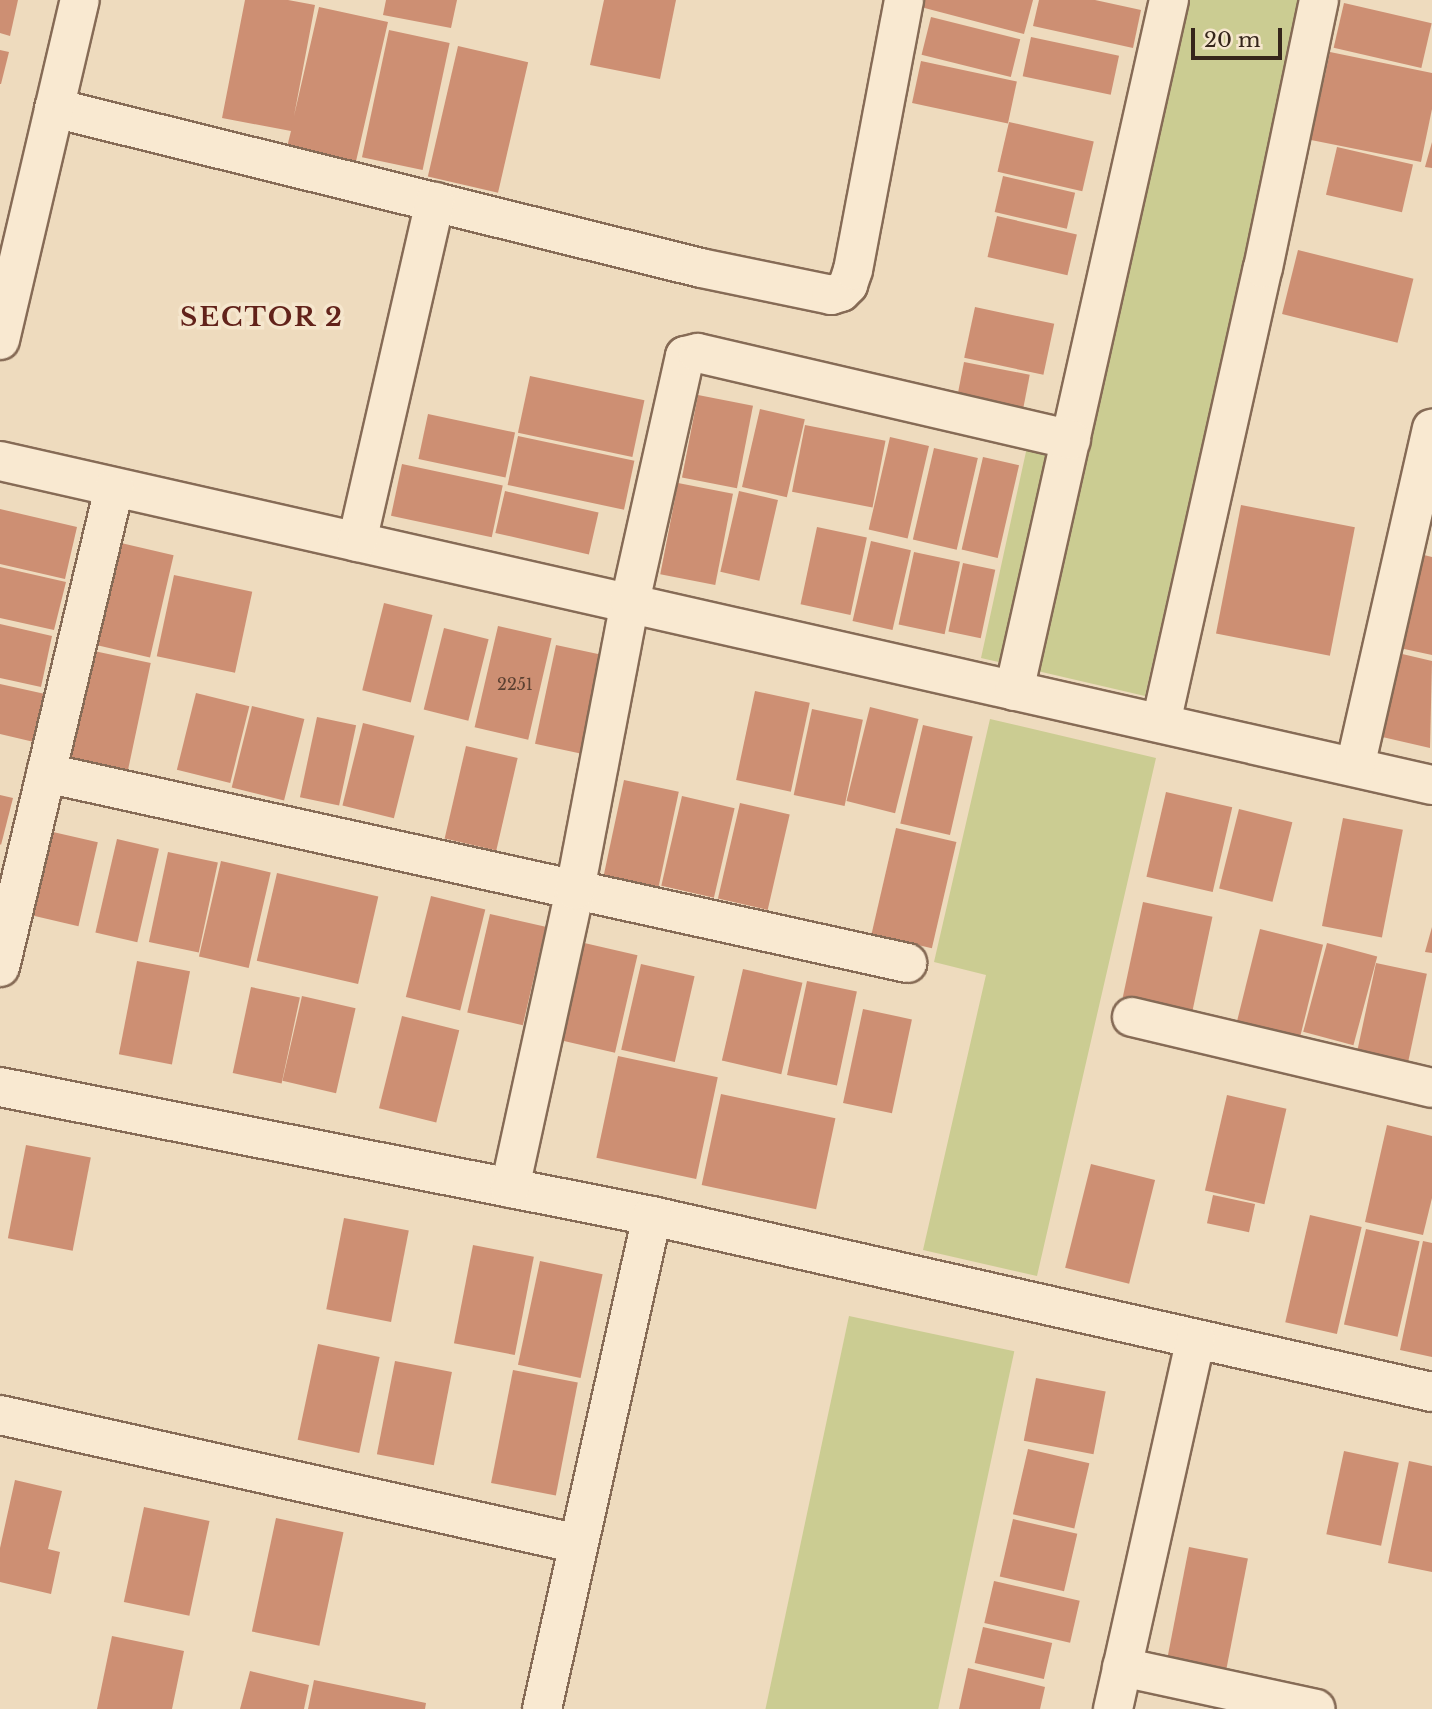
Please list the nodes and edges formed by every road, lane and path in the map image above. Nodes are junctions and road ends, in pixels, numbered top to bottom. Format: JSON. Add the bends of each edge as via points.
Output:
{"nodes":[{"id":1,"x":80,"y":0,"type":"edge"},
{"id":2,"x":904,"y":0,"type":"edge"},
{"id":3,"x":1169,"y":0,"type":"edge"},
{"id":4,"x":1320,"y":0,"type":"edge"},
{"id":5,"x":54,"y":108,"type":"junction"},
{"id":6,"x":435,"y":202,"type":"junction"},
{"id":7,"x":0,"y":340,"type":"edge"},
{"id":8,"x":1432,"y":429,"type":"edge"},
{"id":9,"x":1071,"y":440,"type":"junction"},
{"id":10,"x":0,"y":461,"type":"edge"},
{"id":11,"x":114,"y":487,"type":"junction"},
{"id":12,"x":1423,"y":512,"type":"edge"},
{"id":13,"x":356,"y":542,"type":"junction"},
{"id":14,"x":630,"y":602,"type":"junction"},
{"id":15,"x":1014,"y":691,"type":"junction"},
{"id":16,"x":1161,"y":723,"type":"junction"},
{"id":17,"x":1355,"y":767,"type":"junction"},
{"id":18,"x":46,"y":773,"type":"junction"},
{"id":19,"x":1432,"y":785,"type":"edge"},
{"id":20,"x":575,"y":890,"type":"junction"},
{"id":21,"x":907,"y":963,"type":"dead end"},
{"id":22,"x":0,"y":967,"type":"edge"},
{"id":23,"x":1132,"y":1017,"type":"dead end"},
{"id":24,"x":0,"y":1087,"type":"edge"},
{"id":25,"x":1432,"y":1088,"type":"edge"},
{"id":26,"x":510,"y":1188,"type":"junction"},
{"id":27,"x":652,"y":1216,"type":"junction"},
{"id":28,"x":1196,"y":1339,"type":"junction"},
{"id":29,"x":1432,"y":1392,"type":"edge"},
{"id":30,"x":0,"y":1415,"type":"edge"},
{"id":31,"x":579,"y":1544,"type":"junction"},
{"id":32,"x":1122,"y":1667,"type":"junction"},
{"id":33,"x":542,"y":1709,"type":"edge"},
{"id":34,"x":1113,"y":1709,"type":"edge"},
{"id":35,"x":1316,"y":1709,"type":"edge"}],
"edges":[{"from":1,"to":5,"type":"street"},
{"from":2,"to":6,"type":"street","via":[[853,270],[841,292],[831,295],[701,268]]},
{"from":3,"to":9,"type":"street"},
{"from":4,"to":16,"type":"street"},
{"from":5,"to":6,"type":"street"},
{"from":5,"to":7,"type":"street"},
{"from":6,"to":13,"type":"street"},
{"from":8,"to":12,"type":"street"},
{"from":9,"to":14,"type":"street","via":[[691,353],[682,362]]},
{"from":9,"to":15,"type":"street"},
{"from":10,"to":11,"type":"street"},
{"from":11,"to":13,"type":"street"},
{"from":11,"to":18,"type":"street"},
{"from":12,"to":17,"type":"street"},
{"from":13,"to":14,"type":"street"},
{"from":14,"to":15,"type":"street"},
{"from":14,"to":20,"type":"street"},
{"from":15,"to":16,"type":"street"},
{"from":16,"to":17,"type":"street"},
{"from":17,"to":19,"type":"street"},
{"from":18,"to":20,"type":"street"},
{"from":18,"to":22,"type":"street"},
{"from":20,"to":21,"type":"street"},
{"from":20,"to":26,"type":"street"},
{"from":23,"to":25,"type":"street"},
{"from":24,"to":26,"type":"street"},
{"from":26,"to":27,"type":"street"},
{"from":27,"to":28,"type":"street"},
{"from":27,"to":31,"type":"street"},
{"from":28,"to":29,"type":"street"},
{"from":28,"to":32,"type":"street"},
{"from":30,"to":31,"type":"street"},
{"from":31,"to":33,"type":"street"},
{"from":32,"to":34,"type":"street"},
{"from":32,"to":35,"type":"street"}]}
